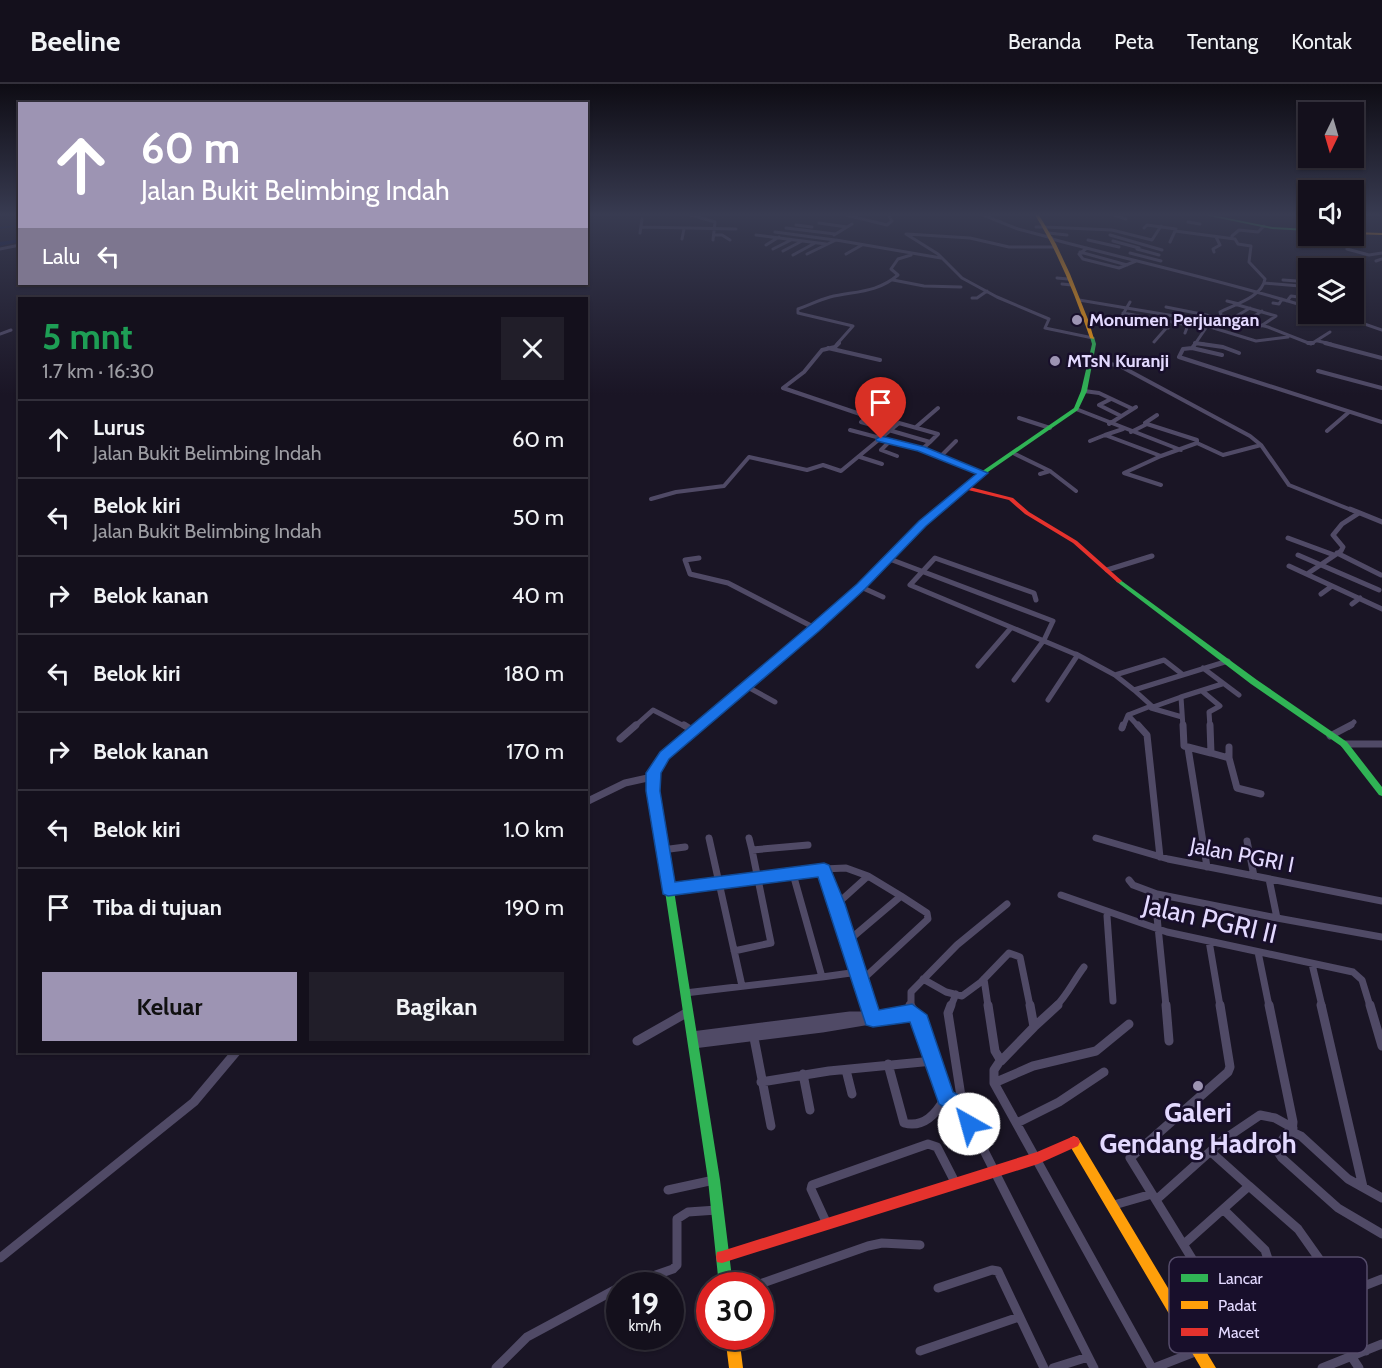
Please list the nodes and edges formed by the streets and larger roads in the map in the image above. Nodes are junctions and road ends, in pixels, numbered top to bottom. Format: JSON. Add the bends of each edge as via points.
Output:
{"nodes":[{"id":1,"x":898,"y":275,"type":"edge"},
{"id":2,"x":958,"y":275,"type":"edge"},
{"id":3,"x":1064,"y":275,"type":"edge"},
{"id":4,"x":1180,"y":275,"type":"edge"},
{"id":5,"x":1261,"y":275,"type":"edge"},
{"id":6,"x":1057,"y":278,"type":"dead end"},
{"id":7,"x":893,"y":280,"type":"junction"},
{"id":8,"x":1283,"y":280,"type":"dead end"},
{"id":9,"x":1297,"y":281,"type":"edge"},
{"id":10,"x":1217,"y":282,"type":"junction"},
{"id":11,"x":1067,"y":283,"type":"junction"},
{"id":12,"x":1264,"y":283,"type":"junction"},
{"id":13,"x":1298,"y":286,"type":"edge"},
{"id":14,"x":961,"y":287,"type":"dead end"},
{"id":15,"x":1214,"y":290,"type":"dead end"},
{"id":16,"x":987,"y":291,"type":"junction"},
{"id":17,"x":1260,"y":292,"type":"junction"},
{"id":18,"x":972,"y":297,"type":"dead end"},
{"id":19,"x":1298,"y":297,"type":"edge"},
{"id":20,"x":1079,"y":300,"type":"junction"},
{"id":21,"x":1110,"y":300,"type":"dead end"},
{"id":22,"x":1285,"y":300,"type":"junction"},
{"id":23,"x":1227,"y":301,"type":"dead end"},
{"id":24,"x":1130,"y":302,"type":"dead end"},
{"id":25,"x":1100,"y":303,"type":"junction"},
{"id":26,"x":1273,"y":303,"type":"dead end"},
{"id":27,"x":1238,"y":304,"type":"junction"},
{"id":28,"x":1298,"y":304,"type":"edge"},
{"id":29,"x":1127,"y":307,"type":"junction"},
{"id":30,"x":1250,"y":308,"type":"junction"},
{"id":31,"x":1262,"y":311,"type":"junction"},
{"id":32,"x":1123,"y":313,"type":"junction"},
{"id":33,"x":1163,"y":313,"type":"junction"},
{"id":34,"x":1120,"y":318,"type":"junction"},
{"id":35,"x":1233,"y":318,"type":"junction"},
{"id":36,"x":1161,"y":320,"type":"junction"},
{"id":37,"x":1171,"y":321,"type":"junction"},
{"id":38,"x":1245,"y":322,"type":"junction"},
{"id":39,"x":1118,"y":323,"type":"dead end"},
{"id":40,"x":1364,"y":324,"type":"edge"},
{"id":41,"x":1188,"y":325,"type":"junction"},
{"id":42,"x":1208,"y":326,"type":"junction"},
{"id":43,"x":1168,"y":327,"type":"junction"},
{"id":44,"x":1261,"y":327,"type":"junction"},
{"id":45,"x":1281,"y":328,"type":"dead end"},
{"id":46,"x":11,"y":330,"type":"dead end"},
{"id":47,"x":1382,"y":330,"type":"edge"},
{"id":48,"x":1276,"y":331,"type":"junction"},
{"id":49,"x":1330,"y":332,"type":"dead end"},
{"id":50,"x":1185,"y":333,"type":"dead end"},
{"id":51,"x":0,"y":334,"type":"edge"},
{"id":52,"x":1290,"y":336,"type":"junction"},
{"id":53,"x":1093,"y":338,"type":"junction"},
{"id":54,"x":1318,"y":341,"type":"junction"},
{"id":55,"x":1154,"y":342,"type":"dead end"},
{"id":56,"x":1311,"y":344,"type":"junction"},
{"id":57,"x":1194,"y":346,"type":"junction"},
{"id":58,"x":828,"y":348,"type":"junction"},
{"id":59,"x":1303,"y":348,"type":"dead end"},
{"id":60,"x":1239,"y":353,"type":"dead end"},
{"id":61,"x":1222,"y":355,"type":"dead end"},
{"id":62,"x":1382,"y":358,"type":"edge"},
{"id":63,"x":880,"y":360,"type":"dead end"},
{"id":64,"x":1090,"y":360,"type":"junction"},
{"id":65,"x":1318,"y":371,"type":"dead end"},
{"id":66,"x":1382,"y":388,"type":"edge"},
{"id":67,"x":1084,"y":391,"type":"junction"},
{"id":68,"x":1111,"y":399,"type":"junction"},
{"id":69,"x":938,"y":408,"type":"dead end"},
{"id":70,"x":1076,"y":409,"type":"junction"},
{"id":71,"x":1349,"y":412,"type":"junction"},
{"id":72,"x":1157,"y":415,"type":"dead end"},
{"id":73,"x":1121,"y":416,"type":"junction"},
{"id":74,"x":1019,"y":418,"type":"dead end"},
{"id":75,"x":1382,"y":422,"type":"edge"},
{"id":76,"x":1145,"y":423,"type":"junction"},
{"id":77,"x":1110,"y":424,"type":"junction"},
{"id":78,"x":916,"y":427,"type":"junction"},
{"id":79,"x":1050,"y":428,"type":"junction"},
{"id":80,"x":850,"y":429,"type":"dead end"},
{"id":81,"x":1123,"y":429,"type":"junction"},
{"id":82,"x":891,"y":430,"type":"junction"},
{"id":83,"x":1327,"y":431,"type":"dead end"},
{"id":84,"x":1131,"y":432,"type":"junction"},
{"id":85,"x":1105,"y":435,"type":"junction"},
{"id":86,"x":881,"y":439,"type":"junction"},
{"id":87,"x":890,"y":441,"type":"junction"},
{"id":88,"x":956,"y":441,"type":"dead end"},
{"id":89,"x":1090,"y":441,"type":"dead end"},
{"id":90,"x":930,"y":442,"type":"junction"},
{"id":91,"x":1197,"y":443,"type":"junction"},
{"id":92,"x":1261,"y":445,"type":"junction"},
{"id":93,"x":870,"y":448,"type":"junction"},
{"id":94,"x":922,"y":449,"type":"junction"},
{"id":95,"x":880,"y":450,"type":"junction"},
{"id":96,"x":1181,"y":450,"type":"junction"},
{"id":97,"x":1014,"y":454,"type":"junction"},
{"id":98,"x":897,"y":456,"type":"dead end"},
{"id":99,"x":1161,"y":456,"type":"junction"},
{"id":100,"x":860,"y":457,"type":"junction"},
{"id":101,"x":940,"y":457,"type":"junction"},
{"id":102,"x":882,"y":464,"type":"dead end"},
{"id":103,"x":1050,"y":471,"type":"junction"},
{"id":104,"x":983,"y":473,"type":"junction"},
{"id":105,"x":1040,"y":474,"type":"dead end"},
{"id":106,"x":1161,"y":485,"type":"dead end"},
{"id":107,"x":966,"y":488,"type":"junction"},
{"id":108,"x":1076,"y":490,"type":"dead end"},
{"id":109,"x":651,"y":500,"type":"dead end"},
{"id":110,"x":1359,"y":513,"type":"junction"},
{"id":111,"x":1382,"y":522,"type":"edge"},
{"id":112,"x":1288,"y":538,"type":"dead end"},
{"id":113,"x":1336,"y":554,"type":"junction"},
{"id":114,"x":1298,"y":555,"type":"dead end"},
{"id":115,"x":1152,"y":556,"type":"dead end"},
{"id":116,"x":699,"y":558,"type":"dead end"},
{"id":117,"x":887,"y":558,"type":"junction"},
{"id":118,"x":1322,"y":564,"type":"junction"},
{"id":119,"x":1289,"y":566,"type":"dead end"},
{"id":120,"x":922,"y":570,"type":"junction"},
{"id":121,"x":1107,"y":570,"type":"junction"},
{"id":122,"x":1307,"y":574,"type":"junction"},
{"id":123,"x":1381,"y":575,"type":"edge"},
{"id":124,"x":1332,"y":586,"type":"junction"},
{"id":125,"x":861,"y":587,"type":"junction"},
{"id":126,"x":1379,"y":590,"type":"dead end"},
{"id":127,"x":1321,"y":594,"type":"dead end"},
{"id":128,"x":883,"y":597,"type":"dead end"},
{"id":129,"x":1360,"y":598,"type":"junction"},
{"id":130,"x":1036,"y":600,"type":"dead end"},
{"id":131,"x":1352,"y":604,"type":"dead end"},
{"id":132,"x":1382,"y":609,"type":"edge"},
{"id":133,"x":815,"y":628,"type":"junction"},
{"id":134,"x":1010,"y":629,"type":"junction"},
{"id":135,"x":1044,"y":640,"type":"junction"},
{"id":136,"x":1075,"y":654,"type":"junction"},
{"id":137,"x":1228,"y":661,"type":"junction"},
{"id":138,"x":978,"y":666,"type":"dead end"},
{"id":139,"x":1203,"y":668,"type":"junction"},
{"id":140,"x":1182,"y":674,"type":"junction"},
{"id":141,"x":1115,"y":675,"type":"junction"},
{"id":142,"x":1014,"y":680,"type":"dead end"},
{"id":143,"x":1222,"y":684,"type":"junction"},
{"id":144,"x":746,"y":686,"type":"junction"},
{"id":145,"x":1134,"y":690,"type":"junction"},
{"id":146,"x":1202,"y":691,"type":"junction"},
{"id":147,"x":1239,"y":696,"type":"dead end"},
{"id":148,"x":1181,"y":698,"type":"junction"},
{"id":149,"x":1048,"y":700,"type":"dead end"},
{"id":150,"x":775,"y":702,"type":"dead end"},
{"id":151,"x":1150,"y":707,"type":"junction"},
{"id":152,"x":1128,"y":716,"type":"junction"},
{"id":153,"x":1182,"y":717,"type":"junction"},
{"id":154,"x":1354,"y":722,"type":"dead end"},
{"id":155,"x":1122,"y":728,"type":"dead end"},
{"id":156,"x":692,"y":730,"type":"junction"},
{"id":157,"x":1330,"y":736,"type":"junction"},
{"id":158,"x":620,"y":739,"type":"dead end"},
{"id":159,"x":1344,"y":744,"type":"junction"},
{"id":160,"x":1382,"y":744,"type":"edge"},
{"id":161,"x":1229,"y":747,"type":"dead end"},
{"id":162,"x":1188,"y":748,"type":"junction"},
{"id":163,"x":1210,"y":753,"type":"junction"},
{"id":164,"x":1229,"y":758,"type":"junction"},
{"id":165,"x":652,"y":777,"type":"junction"},
{"id":166,"x":1382,"y":793,"type":"edge"},
{"id":167,"x":1261,"y":794,"type":"dead end"},
{"id":168,"x":588,"y":801,"type":"edge"},
{"id":169,"x":709,"y":838,"type":"dead end"},
{"id":170,"x":749,"y":838,"type":"dead end"},
{"id":171,"x":1096,"y":838,"type":"dead end"},
{"id":172,"x":1247,"y":842,"type":"dead end"},
{"id":173,"x":808,"y":845,"type":"dead end"},
{"id":174,"x":685,"y":847,"type":"dead end"},
{"id":175,"x":752,"y":849,"type":"junction"},
{"id":176,"x":662,"y":850,"type":"junction"},
{"id":177,"x":1160,"y":857,"type":"junction"},
{"id":178,"x":1207,"y":867,"type":"junction"},
{"id":179,"x":824,"y":870,"type":"junction"},
{"id":180,"x":793,"y":874,"type":"junction"},
{"id":181,"x":868,"y":876,"type":"junction"},
{"id":182,"x":1254,"y":876,"type":"junction"},
{"id":183,"x":757,"y":879,"type":"junction"},
{"id":184,"x":1269,"y":879,"type":"junction"},
{"id":185,"x":1129,"y":880,"type":"dead end"},
{"id":186,"x":719,"y":882,"type":"junction"},
{"id":187,"x":668,"y":890,"type":"junction"},
{"id":188,"x":1157,"y":894,"type":"junction"},
{"id":189,"x":1061,"y":895,"type":"dead end"},
{"id":190,"x":901,"y":896,"type":"junction"},
{"id":191,"x":1382,"y":901,"type":"edge"},
{"id":192,"x":837,"y":904,"type":"junction"},
{"id":193,"x":1006,"y":904,"type":"dead end"},
{"id":194,"x":1107,"y":915,"type":"junction"},
{"id":195,"x":1277,"y":918,"type":"junction"},
{"id":196,"x":1158,"y":929,"type":"junction"},
{"id":197,"x":1382,"y":937,"type":"edge"},
{"id":198,"x":848,"y":941,"type":"junction"},
{"id":199,"x":1209,"y":941,"type":"junction"},
{"id":200,"x":734,"y":951,"type":"junction"},
{"id":201,"x":1258,"y":952,"type":"junction"},
{"id":202,"x":1312,"y":964,"type":"junction"},
{"id":203,"x":1084,"y":967,"type":"dead end"},
{"id":204,"x":858,"y":972,"type":"junction"},
{"id":205,"x":822,"y":976,"type":"junction"},
{"id":206,"x":923,"y":978,"type":"junction"},
{"id":207,"x":984,"y":978,"type":"junction"},
{"id":208,"x":861,"y":981,"type":"junction"},
{"id":209,"x":742,"y":986,"type":"junction"},
{"id":210,"x":685,"y":993,"type":"junction"},
{"id":211,"x":956,"y":994,"type":"junction"},
{"id":212,"x":1113,"y":1001,"type":"dead end"},
{"id":213,"x":688,"y":1012,"type":"junction"},
{"id":214,"x":912,"y":1012,"type":"junction"},
{"id":215,"x":872,"y":1017,"type":"junction"},
{"id":216,"x":1129,"y":1024,"type":"dead end"},
{"id":217,"x":1034,"y":1027,"type":"junction"},
{"id":218,"x":754,"y":1038,"type":"junction"},
{"id":219,"x":693,"y":1040,"type":"junction"},
{"id":220,"x":637,"y":1041,"type":"dead end"},
{"id":221,"x":1169,"y":1041,"type":"dead end"},
{"id":222,"x":1382,"y":1046,"type":"edge"},
{"id":223,"x":235,"y":1053,"type":"edge"},
{"id":224,"x":933,"y":1061,"type":"junction"},
{"id":225,"x":999,"y":1061,"type":"junction"},
{"id":226,"x":888,"y":1064,"type":"junction"},
{"id":227,"x":846,"y":1070,"type":"junction"},
{"id":228,"x":1104,"y":1072,"type":"dead end"},
{"id":229,"x":803,"y":1074,"type":"junction"},
{"id":230,"x":761,"y":1082,"type":"junction"},
{"id":231,"x":994,"y":1083,"type":"junction"},
{"id":232,"x":852,"y":1094,"type":"dead end"},
{"id":233,"x":945,"y":1098,"type":"junction"},
{"id":234,"x":963,"y":1108,"type":"junction"},
{"id":235,"x":810,"y":1110,"type":"dead end"},
{"id":236,"x":1017,"y":1123,"type":"junction"},
{"id":237,"x":771,"y":1126,"type":"dead end"},
{"id":238,"x":1293,"y":1130,"type":"junction"},
{"id":239,"x":1211,"y":1152,"type":"junction"},
{"id":240,"x":1038,"y":1158,"type":"junction"},
{"id":241,"x":994,"y":1173,"type":"junction"},
{"id":242,"x":714,"y":1180,"type":"junction"},
{"id":243,"x":956,"y":1184,"type":"junction"},
{"id":244,"x":1249,"y":1186,"type":"junction"},
{"id":245,"x":1363,"y":1187,"type":"junction"},
{"id":246,"x":668,"y":1190,"type":"dead end"},
{"id":247,"x":1154,"y":1197,"type":"junction"},
{"id":248,"x":1382,"y":1198,"type":"edge"},
{"id":249,"x":1114,"y":1205,"type":"junction"},
{"id":250,"x":717,"y":1210,"type":"junction"},
{"id":251,"x":1224,"y":1210,"type":"junction"},
{"id":252,"x":827,"y":1225,"type":"junction"},
{"id":253,"x":1382,"y":1234,"type":"edge"},
{"id":254,"x":1184,"y":1244,"type":"junction"},
{"id":255,"x":920,"y":1245,"type":"dead end"},
{"id":256,"x":722,"y":1257,"type":"junction"},
{"id":257,"x":1192,"y":1257,"type":"edge"},
{"id":258,"x":1267,"y":1257,"type":"edge"},
{"id":259,"x":1318,"y":1257,"type":"edge"},
{"id":260,"x":0,"y":1258,"type":"edge"},
{"id":261,"x":664,"y":1272,"type":"edge"},
{"id":262,"x":724,"y":1272,"type":"edge"},
{"id":263,"x":774,"y":1279,"type":"edge"},
{"id":264,"x":1382,"y":1279,"type":"edge"},
{"id":265,"x":1367,"y":1285,"type":"edge"},
{"id":266,"x":939,"y":1288,"type":"dead end"},
{"id":267,"x":606,"y":1294,"type":"edge"},
{"id":268,"x":1169,"y":1298,"type":"edge"},
{"id":269,"x":1019,"y":1317,"type":"junction"},
{"id":270,"x":1382,"y":1344,"type":"edge"},
{"id":271,"x":734,"y":1350,"type":"edge"},
{"id":272,"x":920,"y":1351,"type":"dead end"},
{"id":273,"x":1367,"y":1351,"type":"edge"},
{"id":274,"x":1194,"y":1353,"type":"edge"},
{"id":275,"x":1201,"y":1353,"type":"edge"},
{"id":276,"x":1360,"y":1353,"type":"edge"},
{"id":277,"x":1351,"y":1356,"type":"junction"},
{"id":278,"x":1088,"y":1357,"type":"junction"},
{"id":279,"x":496,"y":1368,"type":"edge"},
{"id":280,"x":736,"y":1368,"type":"edge"},
{"id":281,"x":1043,"y":1368,"type":"edge"},
{"id":282,"x":1053,"y":1368,"type":"edge"},
{"id":283,"x":1094,"y":1368,"type":"edge"},
{"id":284,"x":1153,"y":1368,"type":"edge"},
{"id":285,"x":1209,"y":1368,"type":"edge"},
{"id":286,"x":1322,"y":1368,"type":"edge"},
{"id":287,"x":1359,"y":1368,"type":"edge"}],
"edges":[{"from":1,"to":7,"type":"street"},
{"from":2,"to":16,"type":"street"},
{"from":3,"to":11,"type":"street"},
{"from":4,"to":10,"type":"street"},
{"from":5,"to":12,"type":"street"},
{"from":6,"to":11,"type":"street"},
{"from":7,"to":14,"type":"street"},
{"from":7,"to":58,"type":"street","via":[[864,293],[831,297],[798,309],[806,317],[853,326],[835,347]]},
{"from":8,"to":9,"type":"street"},
{"from":10,"to":15,"type":"street"},
{"from":10,"to":17,"type":"street"},
{"from":11,"to":20,"type":"street"},
{"from":12,"to":13,"type":"street"},
{"from":12,"to":17,"type":"street"},
{"from":16,"to":18,"type":"street"},
{"from":16,"to":53,"type":"street","via":[[1046,318],[1050,321],[1045,328]]},
{"from":17,"to":22,"type":"street"},
{"from":17,"to":27,"type":"street"},
{"from":19,"to":22,"type":"street"},
{"from":20,"to":25,"type":"street"},
{"from":20,"to":53,"type":"street"},
{"from":21,"to":25,"type":"street"},
{"from":22,"to":26,"type":"street"},
{"from":22,"to":28,"type":"street"},
{"from":23,"to":27,"type":"street"},
{"from":24,"to":29,"type":"street"},
{"from":25,"to":29,"type":"street"},
{"from":27,"to":30,"type":"street"},
{"from":27,"to":35,"type":"street","via":[[1219,313]]},
{"from":29,"to":32,"type":"street"},
{"from":29,"to":33,"type":"street"},
{"from":30,"to":31,"type":"street"},
{"from":30,"to":35,"type":"street"},
{"from":31,"to":38,"type":"street"},
{"from":31,"to":44,"type":"street","via":[[1276,316]]},
{"from":32,"to":34,"type":"street"},
{"from":32,"to":36,"type":"street"},
{"from":33,"to":36,"type":"street"},
{"from":33,"to":42,"type":"street"},
{"from":33,"to":42,"type":"street","via":[[1167,307],[1213,317]]},
{"from":34,"to":39,"type":"street"},
{"from":34,"to":43,"type":"street"},
{"from":35,"to":38,"type":"street"},
{"from":36,"to":37,"type":"street"},
{"from":37,"to":41,"type":"street"},
{"from":37,"to":43,"type":"street"},
{"from":38,"to":44,"type":"street"},
{"from":40,"to":47,"type":"street"},
{"from":41,"to":42,"type":"street"},
{"from":41,"to":50,"type":"street"},
{"from":42,"to":52,"type":"street","via":[[1256,341]]},
{"from":42,"to":57,"type":"street"},
{"from":43,"to":55,"type":"street"},
{"from":44,"to":48,"type":"street"},
{"from":45,"to":48,"type":"street"},
{"from":46,"to":51,"type":"street"},
{"from":48,"to":52,"type":"street"},
{"from":49,"to":54,"type":"street"},
{"from":52,"to":56,"type":"street"},
{"from":53,"to":64,"type":"street"},
{"from":54,"to":56,"type":"street"},
{"from":54,"to":62,"type":"street"},
{"from":56,"to":59,"type":"street"},
{"from":57,"to":60,"type":"street","via":[[1222,347]]},
{"from":57,"to":61,"type":"street","via":[[1196,351]]},
{"from":57,"to":71,"type":"street","via":[[1183,349],[1179,357]]},
{"from":58,"to":63,"type":"street"},
{"from":58,"to":82,"type":"street","via":[[783,388],[863,415],[866,418],[861,422]]},
{"from":64,"to":67,"type":"street"},
{"from":64,"to":92,"type":"street","via":[[1120,366]]},
{"from":65,"to":66,"type":"street"},
{"from":67,"to":68,"type":"street"},
{"from":67,"to":70,"type":"street"},
{"from":68,"to":73,"type":"street","via":[[1099,405]]},
{"from":68,"to":73,"type":"street","via":[[1135,408]]},
{"from":69,"to":78,"type":"street"},
{"from":70,"to":77,"type":"street"},
{"from":70,"to":79,"type":"street"},
{"from":71,"to":75,"type":"street"},
{"from":71,"to":83,"type":"street"},
{"from":72,"to":76,"type":"street"},
{"from":73,"to":77,"type":"street"},
{"from":74,"to":79,"type":"street"},
{"from":76,"to":84,"type":"street"},
{"from":76,"to":91,"type":"street"},
{"from":77,"to":81,"type":"street"},
{"from":78,"to":82,"type":"street","via":[[899,423]]},
{"from":78,"to":90,"type":"street","via":[[938,434]]},
{"from":79,"to":97,"type":"street"},
{"from":80,"to":86,"type":"street"},
{"from":81,"to":84,"type":"street"},
{"from":81,"to":85,"type":"street"},
{"from":82,"to":86,"type":"street"},
{"from":82,"to":90,"type":"street"},
{"from":84,"to":96,"type":"street"},
{"from":85,"to":89,"type":"street"},
{"from":85,"to":99,"type":"street"},
{"from":86,"to":87,"type":"street"},
{"from":86,"to":93,"type":"street"},
{"from":87,"to":94,"type":"street"},
{"from":87,"to":95,"type":"street"},
{"from":88,"to":101,"type":"street"},
{"from":90,"to":94,"type":"street"},
{"from":91,"to":92,"type":"street","via":[[1223,455]]},
{"from":91,"to":96,"type":"street"},
{"from":92,"to":110,"type":"street","via":[[1289,485]]},
{"from":93,"to":95,"type":"street"},
{"from":93,"to":100,"type":"street"},
{"from":94,"to":101,"type":"street"},
{"from":95,"to":98,"type":"street"},
{"from":96,"to":99,"type":"street"},
{"from":97,"to":103,"type":"street"},
{"from":97,"to":104,"type":"street"},
{"from":99,"to":106,"type":"street","via":[[1124,473]]},
{"from":100,"to":102,"type":"street"},
{"from":100,"to":109,"type":"street","via":[[841,471],[822,465],[807,470],[750,457],[724,486],[675,492]]},
{"from":101,"to":104,"type":"street"},
{"from":103,"to":105,"type":"street"},
{"from":103,"to":108,"type":"street"},
{"from":104,"to":107,"type":"street"},
{"from":107,"to":117,"type":"street"},
{"from":107,"to":121,"type":"street","via":[[1011,499],[1076,542]]},
{"from":110,"to":111,"type":"street"},
{"from":110,"to":113,"type":"street","via":[[1333,535],[1343,547]]},
{"from":112,"to":113,"type":"street"},
{"from":113,"to":118,"type":"street"},
{"from":113,"to":123,"type":"street"},
{"from":114,"to":118,"type":"street"},
{"from":115,"to":121,"type":"street"},
{"from":116,"to":133,"type":"street","via":[[685,560],[690,574],[735,585]]},
{"from":117,"to":120,"type":"street"},
{"from":117,"to":125,"type":"street"},
{"from":118,"to":122,"type":"street"},
{"from":118,"to":126,"type":"street"},
{"from":119,"to":122,"type":"street"},
{"from":120,"to":130,"type":"street","via":[[935,558],[1016,585],[1034,594]]},
{"from":120,"to":134,"type":"street","via":[[911,587]]},
{"from":120,"to":135,"type":"street","via":[[1053,621]]},
{"from":121,"to":137,"type":"street"},
{"from":122,"to":124,"type":"street"},
{"from":124,"to":127,"type":"street"},
{"from":124,"to":129,"type":"street"},
{"from":125,"to":128,"type":"street"},
{"from":125,"to":133,"type":"street"},
{"from":129,"to":131,"type":"street"},
{"from":129,"to":132,"type":"street"},
{"from":133,"to":144,"type":"street"},
{"from":134,"to":135,"type":"street"},
{"from":134,"to":138,"type":"street"},
{"from":135,"to":136,"type":"street"},
{"from":135,"to":142,"type":"street"},
{"from":136,"to":141,"type":"street"},
{"from":136,"to":149,"type":"street"},
{"from":137,"to":139,"type":"street"},
{"from":137,"to":157,"type":"street"},
{"from":139,"to":140,"type":"street"},
{"from":139,"to":143,"type":"street"},
{"from":140,"to":141,"type":"street","via":[[1164,660]]},
{"from":140,"to":145,"type":"street"},
{"from":141,"to":145,"type":"street"},
{"from":143,"to":146,"type":"street"},
{"from":143,"to":147,"type":"street"},
{"from":144,"to":150,"type":"street"},
{"from":144,"to":156,"type":"street"},
{"from":145,"to":151,"type":"street"},
{"from":146,"to":148,"type":"street"},
{"from":146,"to":163,"type":"street","via":[[1220,706],[1209,712]]},
{"from":148,"to":151,"type":"street"},
{"from":148,"to":153,"type":"street"},
{"from":151,"to":152,"type":"street"},
{"from":151,"to":153,"type":"street"},
{"from":152,"to":155,"type":"street"},
{"from":152,"to":177,"type":"street","via":[[1147,735]]},
{"from":153,"to":162,"type":"street","via":[[1184,746]]},
{"from":154,"to":157,"type":"street"},
{"from":156,"to":158,"type":"street","via":[[653,710]]},
{"from":156,"to":165,"type":"street","via":[[657,764]]},
{"from":157,"to":159,"type":"street"},
{"from":159,"to":160,"type":"street"},
{"from":159,"to":166,"type":"street"},
{"from":161,"to":164,"type":"street"},
{"from":162,"to":163,"type":"street"},
{"from":162,"to":178,"type":"street"},
{"from":163,"to":164,"type":"street"},
{"from":164,"to":167,"type":"street","via":[[1237,788]]},
{"from":165,"to":168,"type":"street","via":[[625,783]]},
{"from":165,"to":176,"type":"street"},
{"from":169,"to":186,"type":"street"},
{"from":170,"to":175,"type":"street"},
{"from":171,"to":177,"type":"street","name":"Jalan PGRI I"},
{"from":172,"to":182,"type":"street"},
{"from":173,"to":175,"type":"street"},
{"from":174,"to":176,"type":"street"},
{"from":175,"to":183,"type":"street"},
{"from":176,"to":187,"type":"street"},
{"from":177,"to":178,"type":"street","name":"Jalan PGRI I"},
{"from":178,"to":182,"type":"street","name":"Jalan PGRI I"},
{"from":179,"to":180,"type":"street"},
{"from":179,"to":181,"type":"street","via":[[846,867]]},
{"from":179,"to":192,"type":"street"},
{"from":180,"to":183,"type":"street"},
{"from":180,"to":205,"type":"street"},
{"from":181,"to":190,"type":"street"},
{"from":181,"to":192,"type":"street"},
{"from":182,"to":184,"type":"street","name":"Jalan PGRI I"},
{"from":183,"to":186,"type":"street"},
{"from":183,"to":200,"type":"street","via":[[771,943]]},
{"from":184,"to":191,"type":"street","name":"Jalan PGRI I"},
{"from":184,"to":195,"type":"street"},
{"from":185,"to":188,"type":"street"},
{"from":186,"to":187,"type":"street"},
{"from":186,"to":200,"type":"street"},
{"from":187,"to":210,"type":"street"},
{"from":188,"to":195,"type":"street"},
{"from":188,"to":196,"type":"street"},
{"from":189,"to":194,"type":"street","name":"Jalan PGRI II"},
{"from":190,"to":198,"type":"street"},
{"from":190,"to":208,"type":"street","via":[[927,914],[928,919]]},
{"from":192,"to":198,"type":"street"},
{"from":193,"to":206,"type":"street"},
{"from":194,"to":196,"type":"street","name":"Jalan PGRI II"},
{"from":194,"to":212,"type":"street"},
{"from":195,"to":197,"type":"street"},
{"from":196,"to":199,"type":"street","name":"Jalan PGRI II"},
{"from":196,"to":221,"type":"street"},
{"from":198,"to":204,"type":"street"},
{"from":199,"to":201,"type":"street","name":"Jalan PGRI II"},
{"from":199,"to":247,"type":"street","via":[[1230,1067],[1130,1157]]},
{"from":200,"to":209,"type":"street"},
{"from":201,"to":202,"type":"street","name":"Jalan PGRI II"},
{"from":201,"to":238,"type":"street"},
{"from":202,"to":222,"type":"street","name":"Jalan PGRI II","via":[[1353,972],[1362,980]]},
{"from":202,"to":245,"type":"street","via":[[1350,1145]]},
{"from":203,"to":217,"type":"street","via":[[1065,998]]},
{"from":204,"to":205,"type":"street"},
{"from":204,"to":208,"type":"street"},
{"from":205,"to":209,"type":"street"},
{"from":206,"to":211,"type":"street"},
{"from":206,"to":214,"type":"street","via":[[908,997]]},
{"from":207,"to":211,"type":"street","via":[[972,991],[963,996]]},
{"from":207,"to":217,"type":"street","via":[[1009,953],[1020,957]]},
{"from":207,"to":225,"type":"street"},
{"from":208,"to":215,"type":"street"},
{"from":209,"to":210,"type":"street"},
{"from":210,"to":213,"type":"street"},
{"from":211,"to":234,"type":"street","via":[[948,1013]]},
{"from":213,"to":219,"type":"street"},
{"from":213,"to":220,"type":"street"},
{"from":214,"to":215,"type":"street"},
{"from":214,"to":224,"type":"street","via":[[920,1021]]},
{"from":215,"to":218,"type":"street"},
{"from":215,"to":219,"type":"street","via":[[850,1016]]},
{"from":216,"to":231,"type":"street","via":[[1096,1051],[1033,1066]]},
{"from":217,"to":225,"type":"street"},
{"from":218,"to":219,"type":"street"},
{"from":218,"to":230,"type":"street"},
{"from":219,"to":242,"type":"street"},
{"from":223,"to":260,"type":"street","via":[[194,1102]]},
{"from":224,"to":226,"type":"street"},
{"from":224,"to":233,"type":"street"},
{"from":225,"to":231,"type":"street"},
{"from":226,"to":227,"type":"street"},
{"from":226,"to":233,"type":"street","via":[[904,1123],[936,1116]]},
{"from":227,"to":229,"type":"street"},
{"from":227,"to":232,"type":"street"},
{"from":228,"to":236,"type":"street","via":[[1059,1102]]},
{"from":229,"to":230,"type":"street"},
{"from":229,"to":235,"type":"street"},
{"from":230,"to":237,"type":"street"},
{"from":231,"to":236,"type":"street"},
{"from":233,"to":234,"type":"street"},
{"from":234,"to":241,"type":"street"},
{"from":236,"to":240,"type":"street"},
{"from":238,"to":239,"type":"street","via":[[1260,1114]]},
{"from":238,"to":245,"type":"street","via":[[1348,1179]]},
{"from":238,"to":253,"type":"street","via":[[1276,1149],[1282,1158],[1338,1208]]},
{"from":239,"to":244,"type":"street"},
{"from":239,"to":247,"type":"street"},
{"from":240,"to":241,"type":"street"},
{"from":240,"to":249,"type":"street","via":[[1072,1141],[1078,1143]]},
{"from":240,"to":284,"type":"street"},
{"from":241,"to":243,"type":"street"},
{"from":241,"to":278,"type":"street"},
{"from":242,"to":246,"type":"street"},
{"from":242,"to":250,"type":"street"},
{"from":243,"to":252,"type":"street"},
{"from":243,"to":252,"type":"street","via":[[937,1147],[928,1144],[812,1185]]},
{"from":244,"to":251,"type":"street"},
{"from":244,"to":259,"type":"street","via":[[1298,1229]]},
{"from":245,"to":248,"type":"street"},
{"from":247,"to":249,"type":"street"},
{"from":247,"to":254,"type":"street"},
{"from":249,"to":268,"type":"street"},
{"from":250,"to":256,"type":"street"},
{"from":250,"to":261,"type":"street","via":[[688,1212],[677,1219],[677,1265]]},
{"from":251,"to":254,"type":"street"},
{"from":251,"to":258,"type":"street","via":[[1265,1250]]},
{"from":252,"to":256,"type":"street"},
{"from":254,"to":257,"type":"street"},
{"from":255,"to":263,"type":"street","via":[[868,1246]]},
{"from":256,"to":262,"type":"street"},
{"from":264,"to":265,"type":"street"},
{"from":266,"to":269,"type":"street","via":[[996,1270]]},
{"from":267,"to":279,"type":"street","via":[[527,1337]]},
{"from":269,"to":272,"type":"street"},
{"from":269,"to":281,"type":"street"},
{"from":270,"to":273,"type":"street"},
{"from":271,"to":280,"type":"street"},
{"from":274,"to":284,"type":"street"},
{"from":275,"to":285,"type":"street"},
{"from":276,"to":277,"type":"street"},
{"from":277,"to":286,"type":"street"},
{"from":277,"to":287,"type":"street"},
{"from":278,"to":282,"type":"street"},
{"from":278,"to":283,"type":"street"}]}
